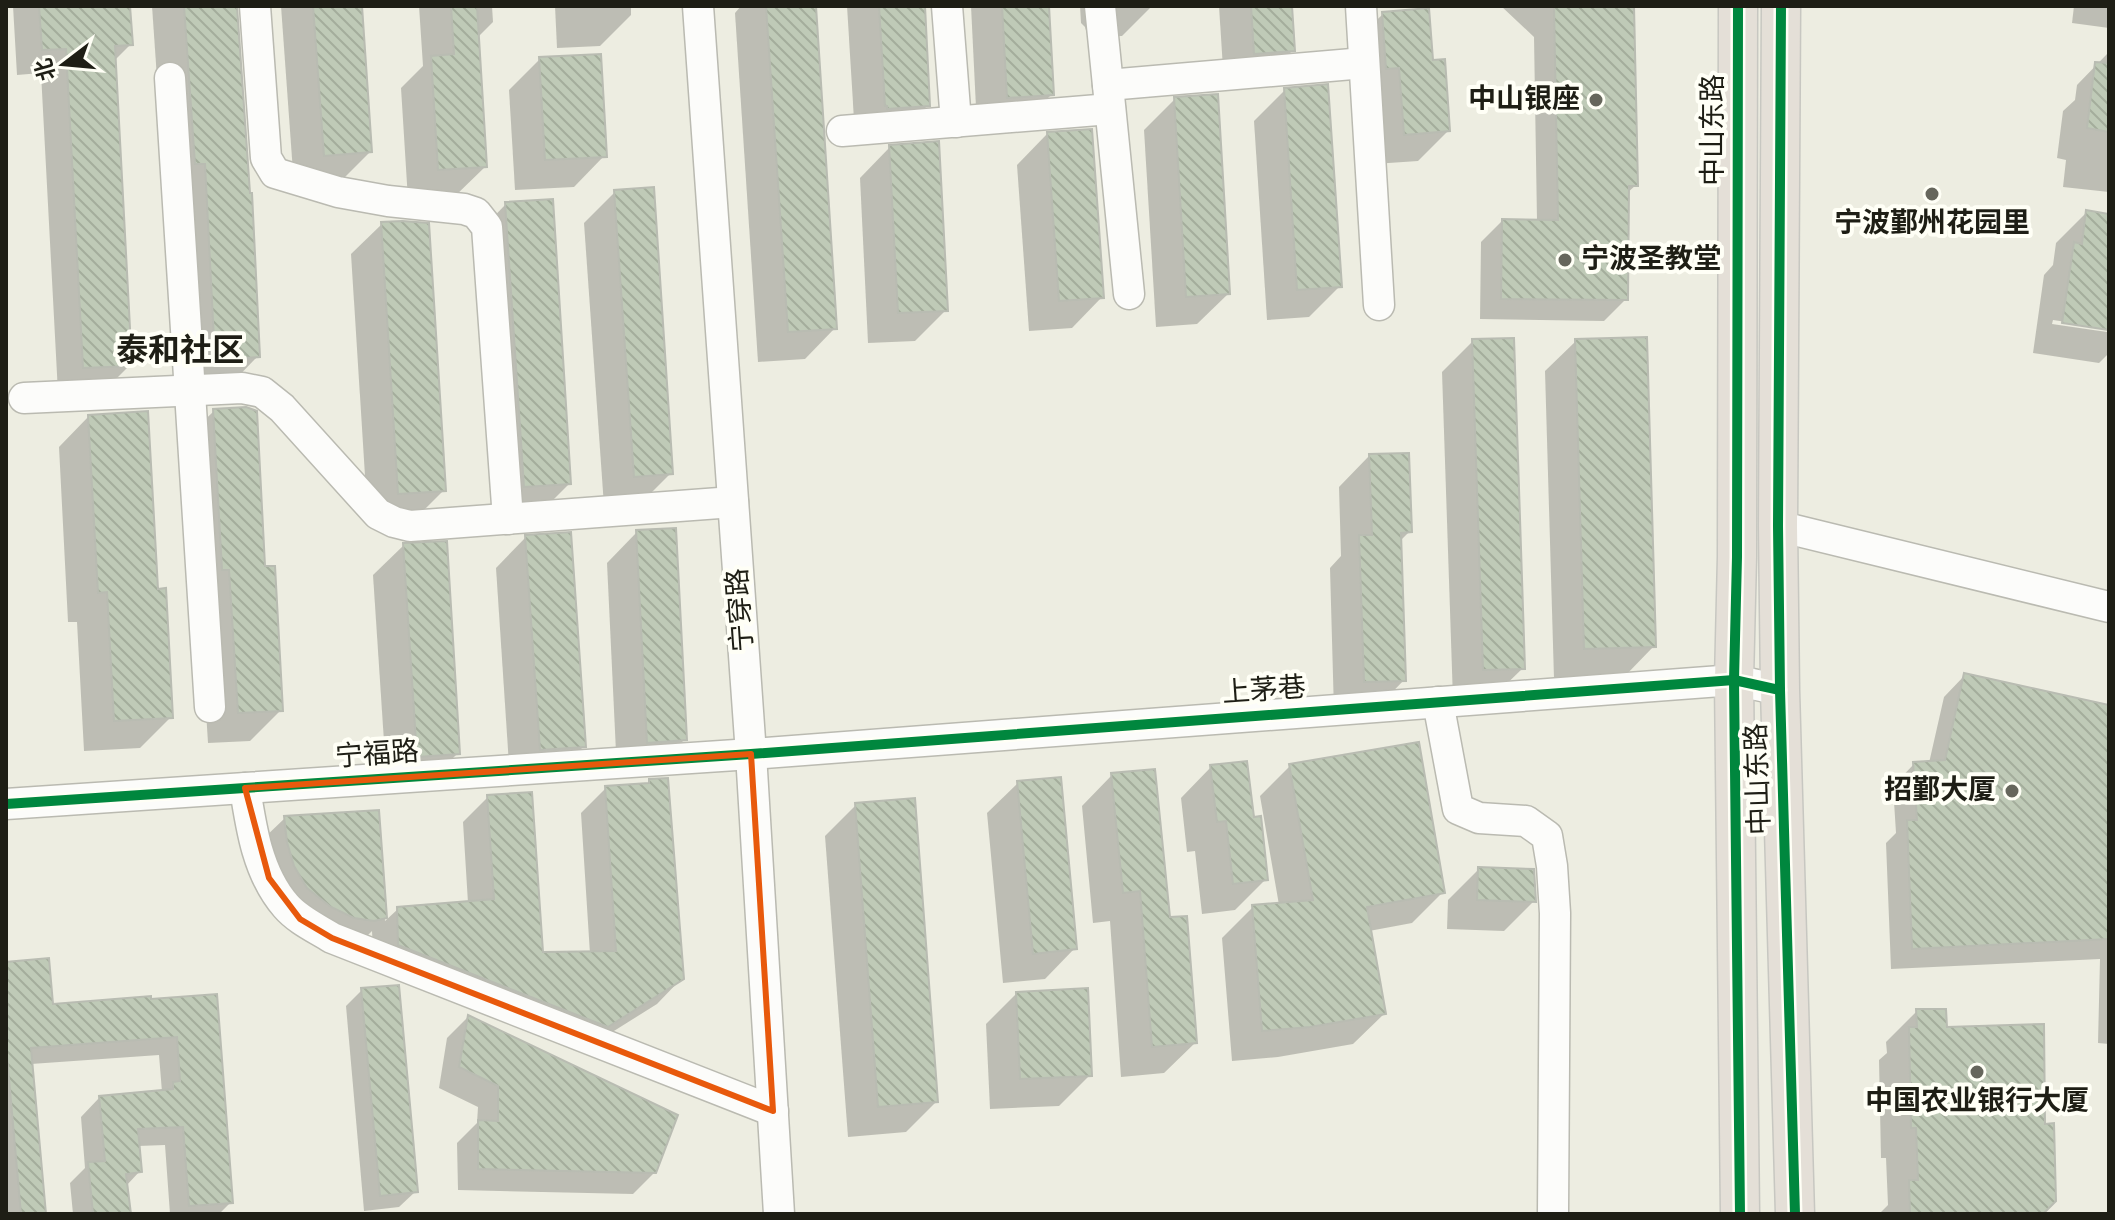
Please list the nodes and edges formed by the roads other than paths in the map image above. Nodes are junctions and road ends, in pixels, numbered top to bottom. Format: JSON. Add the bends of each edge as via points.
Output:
{"nodes":[{"id":1,"x":255,"y":6,"type":"edge"},
{"id":2,"x":698,"y":6,"type":"edge"},
{"id":3,"x":947,"y":6,"type":"edge"},
{"id":4,"x":1100,"y":6,"type":"edge"},
{"id":5,"x":1361,"y":6,"type":"edge"},
{"id":6,"x":1738,"y":6,"type":"edge"},
{"id":7,"x":1781,"y":6,"type":"edge"},
{"id":8,"x":1364,"y":63,"type":"junction"},
{"id":9,"x":170,"y":78,"type":"dead end"},
{"id":10,"x":1109,"y":97,"type":"junction"},
{"id":11,"x":956,"y":122,"type":"junction"},
{"id":12,"x":842,"y":131,"type":"dead end"},
{"id":13,"x":1129,"y":294,"type":"dead end"},
{"id":14,"x":1379,"y":305,"type":"dead end"},
{"id":15,"x":190,"y":391,"type":"junction"},
{"id":16,"x":24,"y":398,"type":"dead end"},
{"id":17,"x":733,"y":502,"type":"junction"},
{"id":18,"x":508,"y":519,"type":"junction"},
{"id":19,"x":1778,"y":526,"type":"junction"},
{"id":20,"x":2109,"y":607,"type":"edge"},
{"id":21,"x":1734,"y":680,"type":"junction"},
{"id":22,"x":1780,"y":690,"type":"junction"},
{"id":23,"x":1438,"y":702,"type":"junction"},
{"id":24,"x":210,"y":707,"type":"dead end"},
{"id":25,"x":751,"y":754,"type":"junction"},
{"id":26,"x":245,"y":788,"type":"junction"},
{"id":27,"x":6,"y":804,"type":"edge"},
{"id":28,"x":773,"y":1111,"type":"junction"},
{"id":29,"x":779,"y":1214,"type":"edge"},
{"id":30,"x":1553,"y":1214,"type":"edge"},
{"id":31,"x":1740,"y":1214,"type":"edge"},
{"id":32,"x":1795,"y":1214,"type":"edge"}],
"edges":[{"from":1,"to":18,"type":"street","via":[[266,158],[275,173],[338,192],[464,209],[476,213],[487,227]]},
{"from":2,"to":17,"type":"street","name":"宁穿路"},
{"from":3,"to":11,"type":"street"},
{"from":4,"to":10,"type":"street"},
{"from":5,"to":8,"type":"street"},
{"from":6,"to":21,"type":"main road","name":"中山东路"},
{"from":7,"to":19,"type":"main road","name":"中山东路"},
{"from":8,"to":10,"type":"street"},
{"from":8,"to":14,"type":"street"},
{"from":9,"to":15,"type":"street"},
{"from":10,"to":11,"type":"street"},
{"from":10,"to":13,"type":"street"},
{"from":11,"to":12,"type":"street"},
{"from":15,"to":16,"type":"street"},
{"from":15,"to":18,"type":"street","via":[[262,392],[378,514],[394,522],[410,526]]},
{"from":15,"to":24,"type":"street"},
{"from":17,"to":18,"type":"street"},
{"from":17,"to":25,"type":"street","name":"宁穿路"},
{"from":19,"to":20,"type":"street"},
{"from":19,"to":22,"type":"main road","name":"中山东路"},
{"from":21,"to":22,"type":"street","name":"上茅巷"},
{"from":21,"to":23,"type":"street","name":"上茅巷"},
{"from":21,"to":31,"type":"main road","name":"中山东路"},
{"from":22,"to":32,"type":"main road","name":"中山东路"},
{"from":23,"to":25,"type":"street","name":"上茅巷"},
{"from":23,"to":30,"type":"street","via":[[1458,809],[1479,818],[1526,821],[1547,836],[1555,913]]},
{"from":25,"to":26,"type":"street","name":"宁福路"},
{"from":25,"to":28,"type":"street","name":"宁穿路"},
{"from":26,"to":27,"type":"street","name":"宁福路"},
{"from":26,"to":28,"type":"street","via":[[258,853],[285,906],[300,919],[332,938]]},
{"from":28,"to":29,"type":"street","name":"宁穿路"}]}
